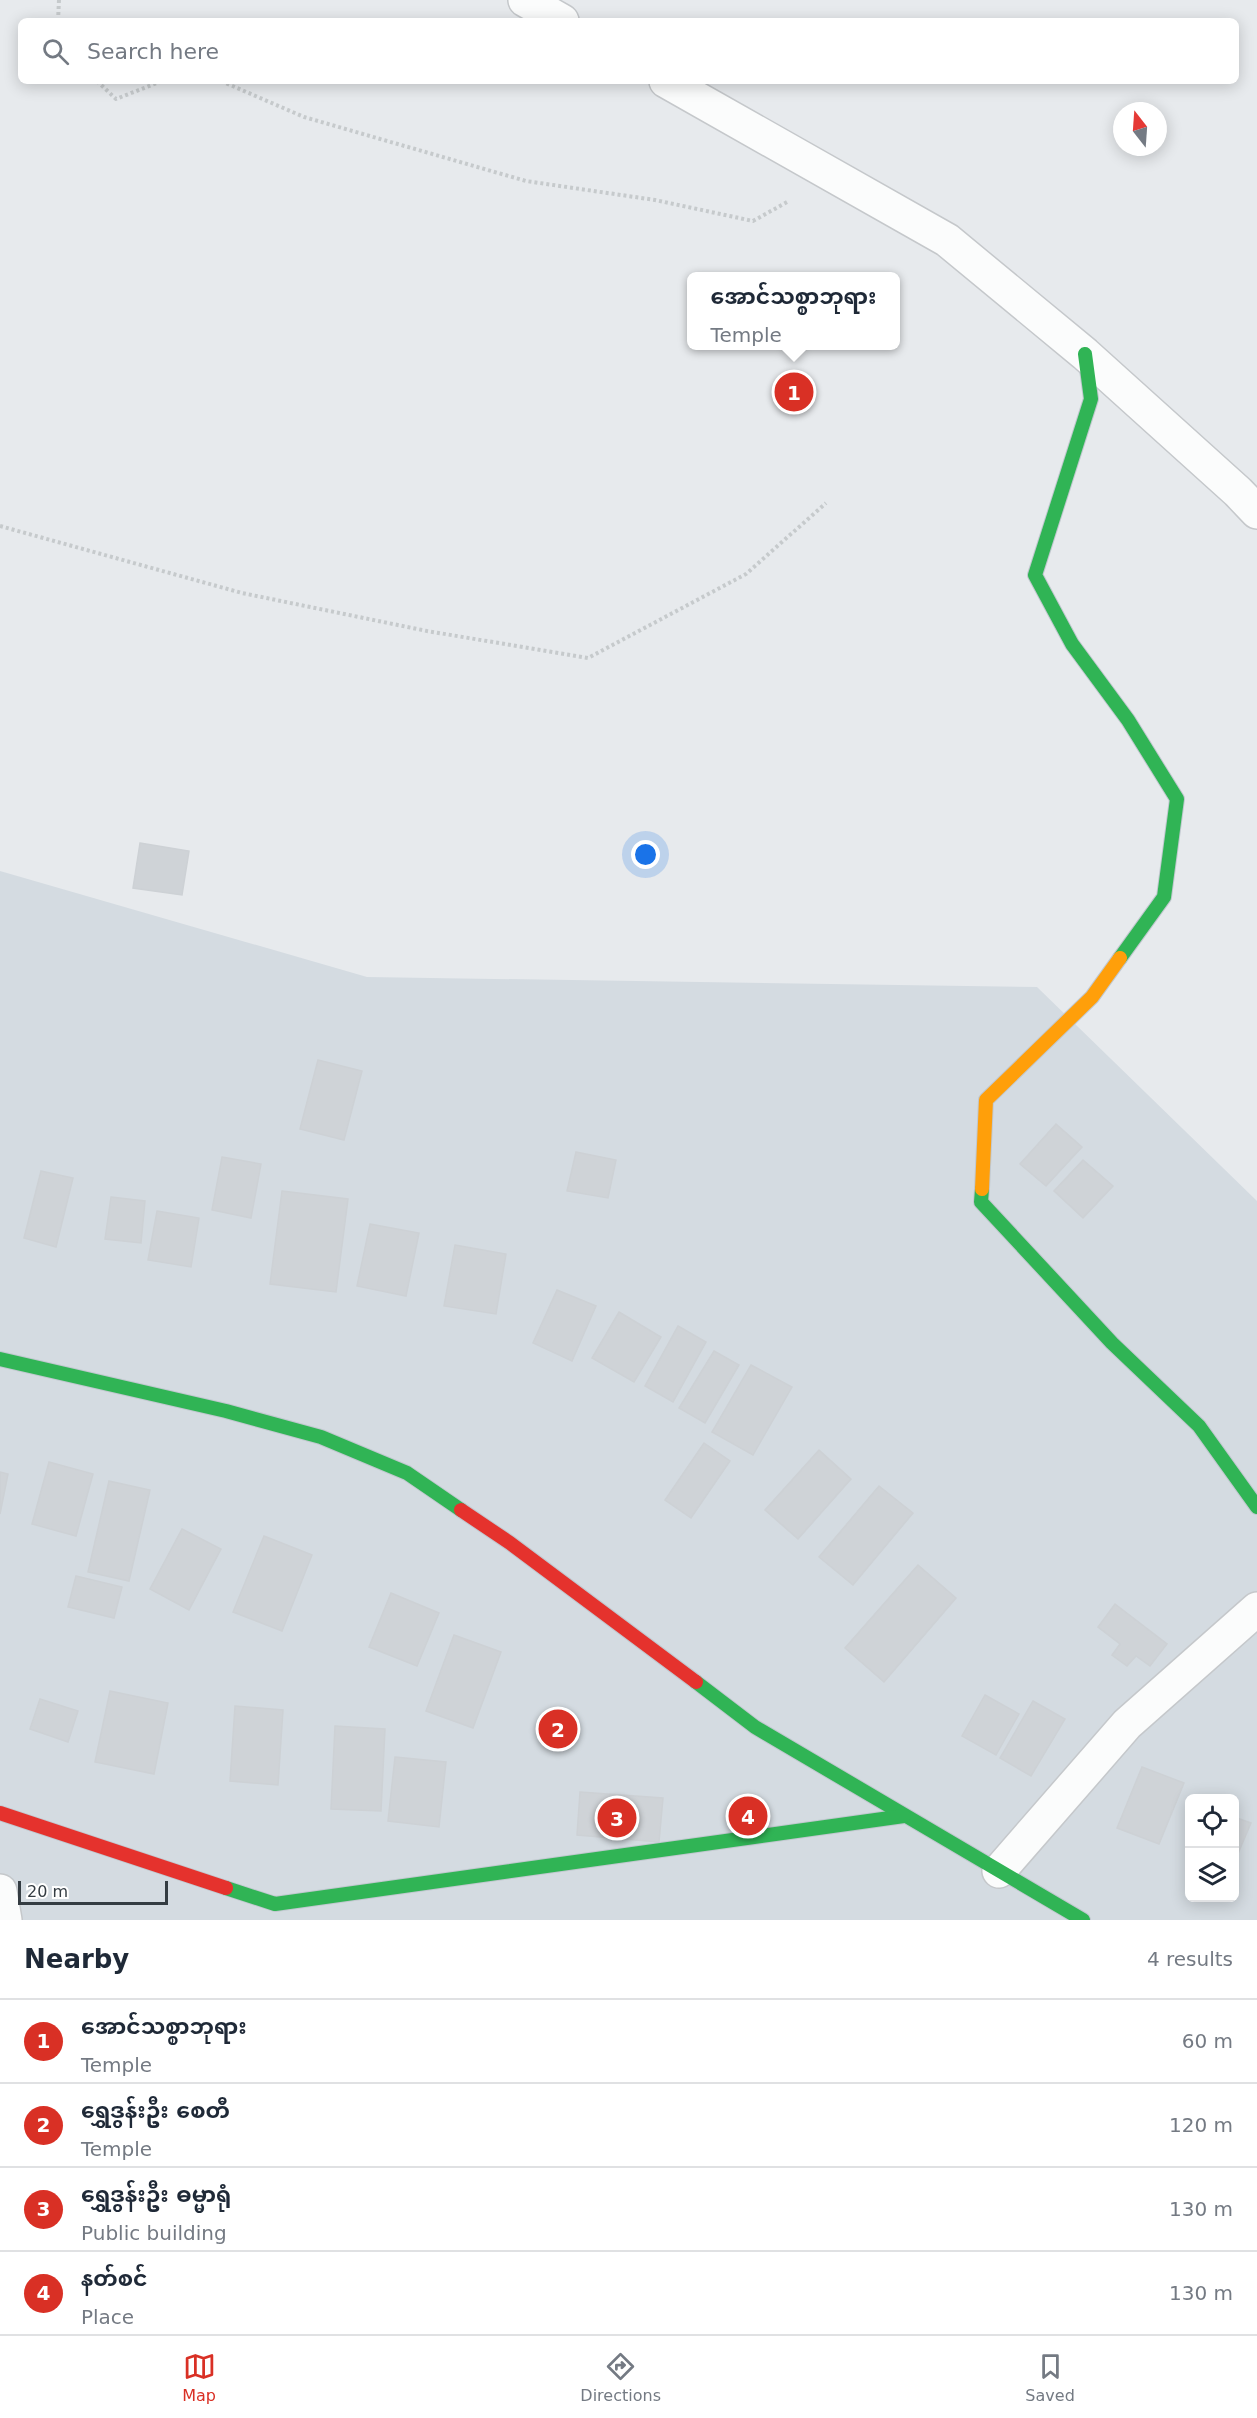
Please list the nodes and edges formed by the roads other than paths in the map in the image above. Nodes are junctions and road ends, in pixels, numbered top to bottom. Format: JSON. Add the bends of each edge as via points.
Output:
{"nodes":[{"id":1,"x":525,"y":0,"type":"edge"},
{"id":2,"x":557,"y":18,"type":"edge"},
{"id":3,"x":671,"y":84,"type":"edge"},
{"id":4,"x":1085,"y":354,"type":"junction"},
{"id":5,"x":1257,"y":512,"type":"edge"},
{"id":6,"x":0,"y":1359,"type":"edge"},
{"id":7,"x":1257,"y":1507,"type":"edge"},
{"id":8,"x":1257,"y":1609,"type":"edge"},
{"id":9,"x":0,"y":1813,"type":"edge"},
{"id":10,"x":904,"y":1816,"type":"junction"},
{"id":11,"x":999,"y":1871,"type":"junction"},
{"id":12,"x":0,"y":1891,"type":"edge"},
{"id":13,"x":5,"y":1920,"type":"edge"},
{"id":14,"x":1083,"y":1920,"type":"edge"}],
"edges":[{"from":1,"to":2,"type":"street"},
{"from":3,"to":4,"type":"street","via":[[947,240]]},
{"from":4,"to":5,"type":"street"},
{"from":4,"to":7,"type":"main road","via":[[1091,399],[1035,575],[1072,644],[1128,720],[1177,799],[1164,897],[1092,997],[986,1100],[981,1202],[1112,1343],[1198,1426]]},
{"from":6,"to":10,"type":"main road","via":[[311,1434],[407,1473],[510,1543],[755,1727]]},
{"from":8,"to":11,"type":"street","via":[[1127,1724]]},
{"from":9,"to":10,"type":"main road","via":[[275,1904]]},
{"from":10,"to":11,"type":"main road"},
{"from":11,"to":14,"type":"main road"},
{"from":12,"to":13,"type":"street"}]}
